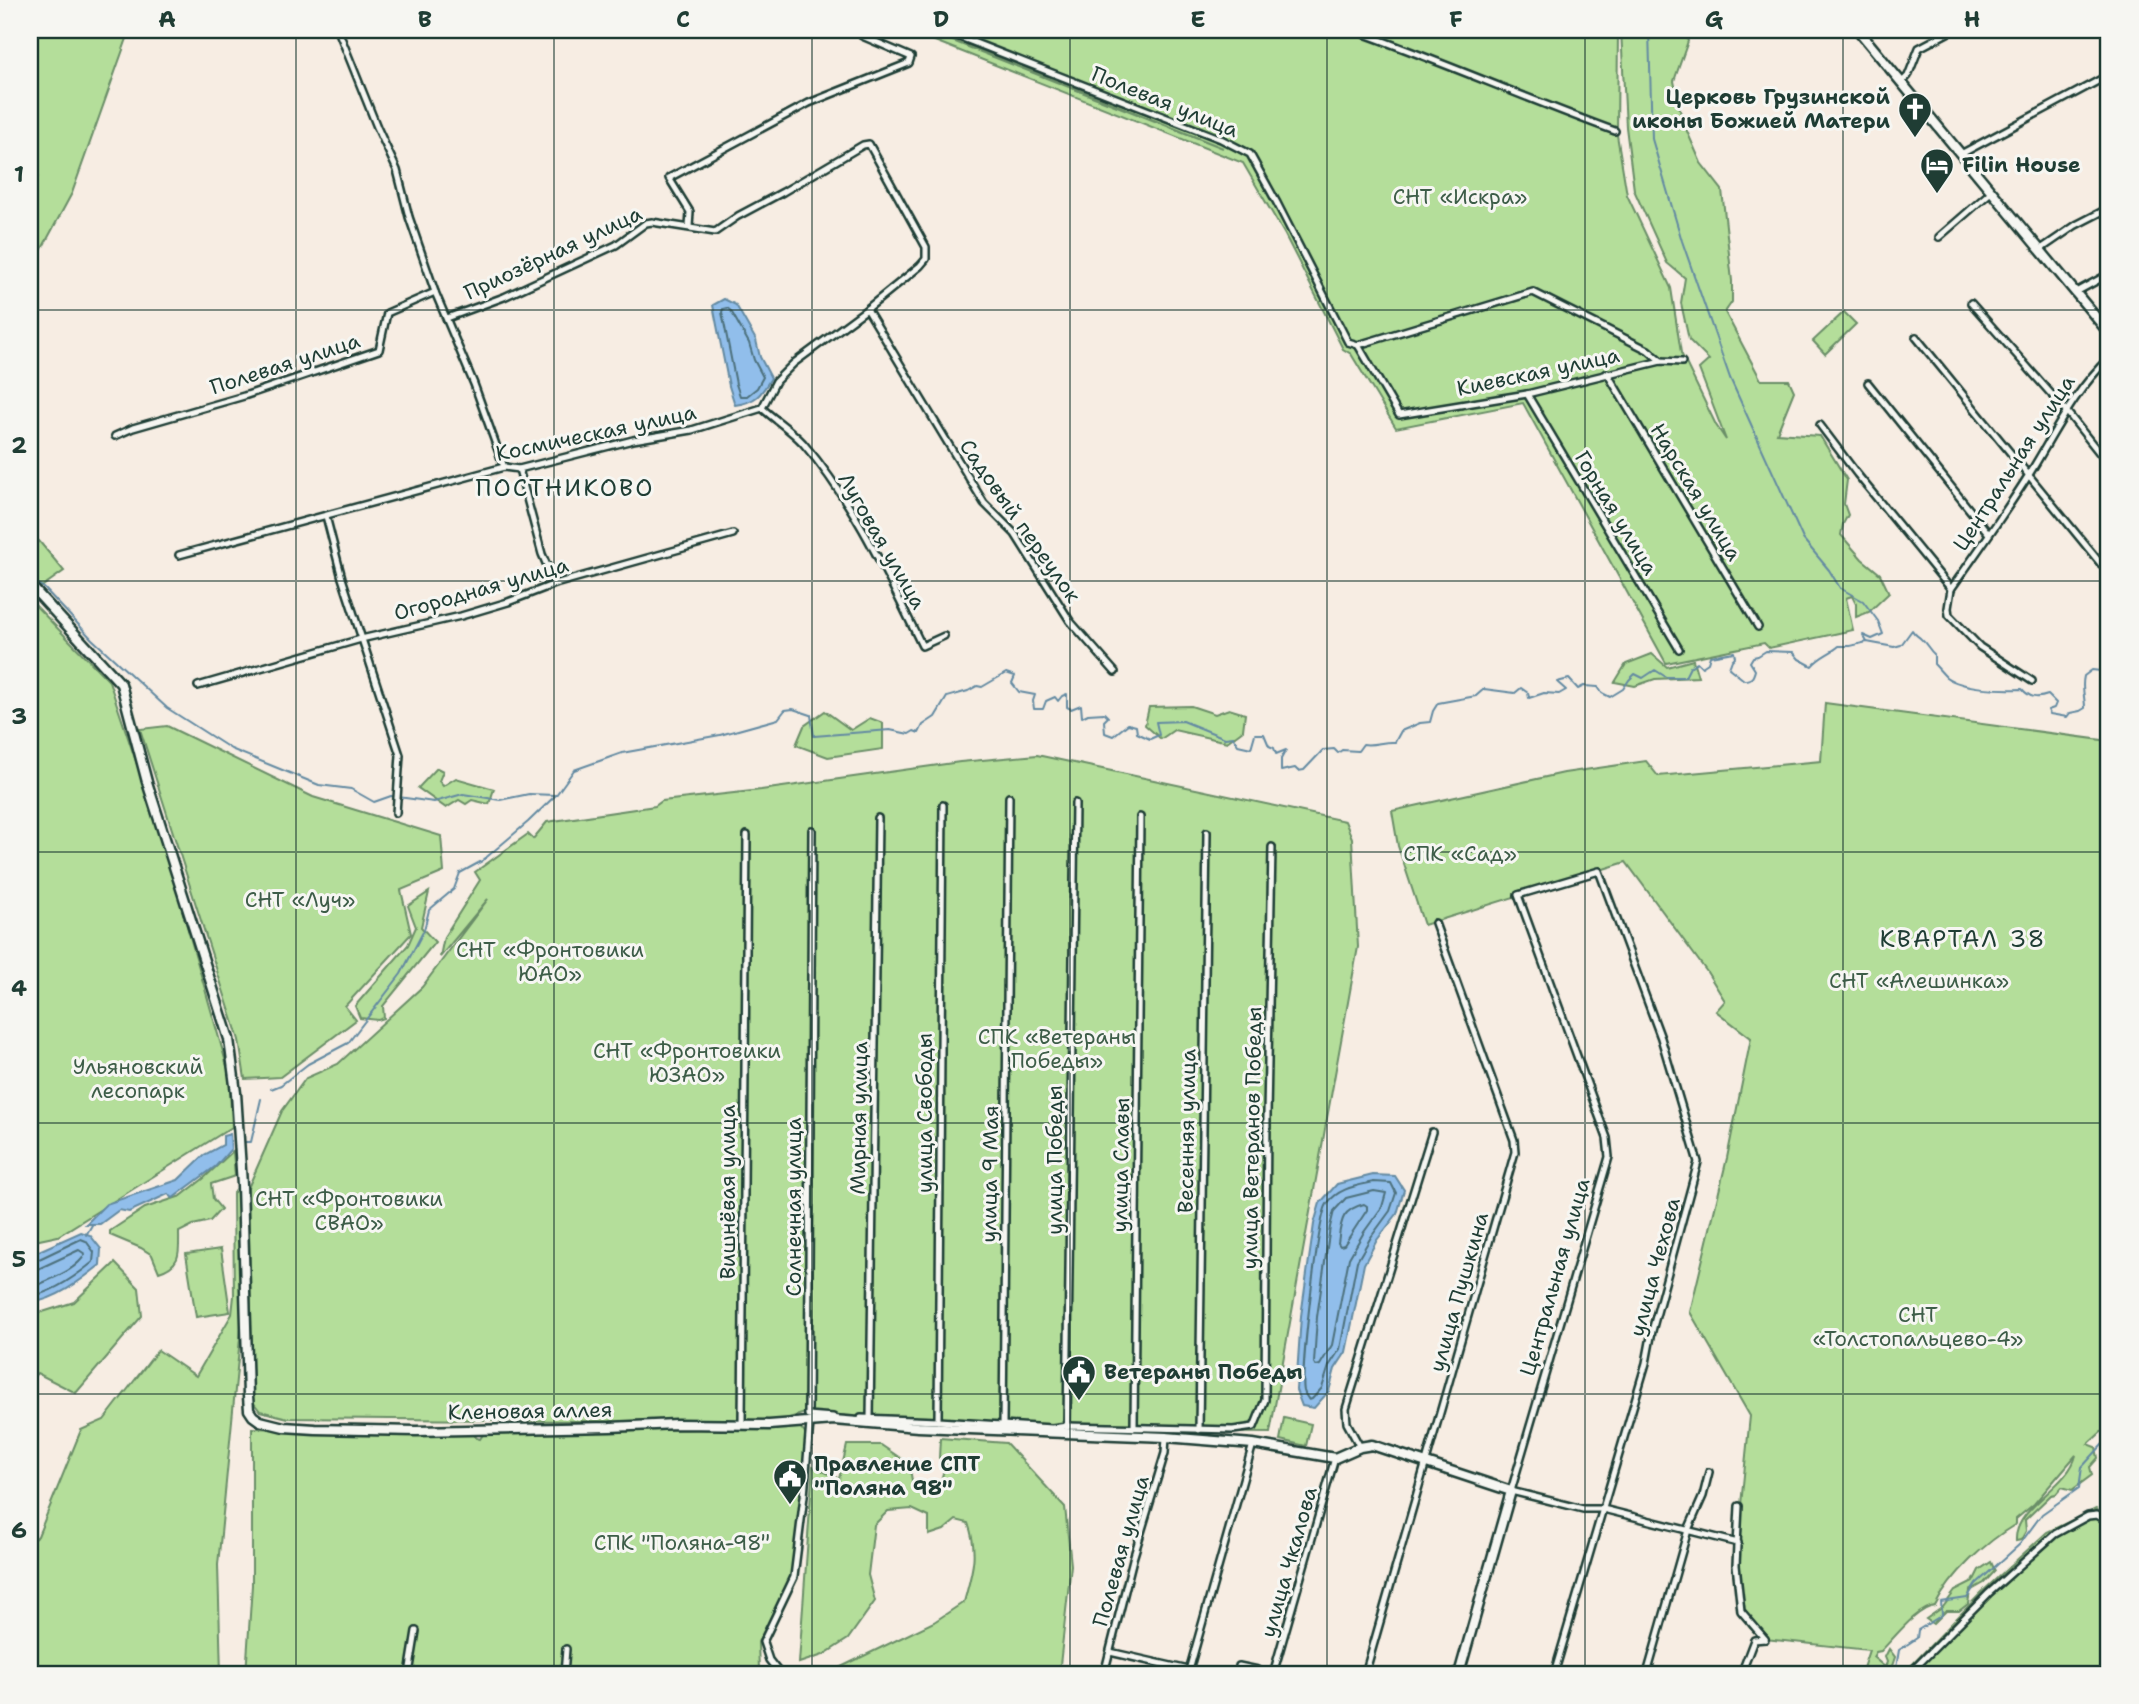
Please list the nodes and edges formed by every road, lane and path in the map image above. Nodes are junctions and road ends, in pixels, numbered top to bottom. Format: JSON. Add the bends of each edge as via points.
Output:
{"nodes":[{"id":1,"x":338,"y":30,"type":"edge"},
{"id":2,"x":942,"y":30,"type":"edge"},
{"id":3,"x":1353,"y":30,"type":"edge"},
{"id":4,"x":1858,"y":30,"type":"edge"},
{"id":5,"x":1953,"y":30,"type":"edge"},
{"id":6,"x":862,"y":36,"type":"dead end"},
{"id":7,"x":2109,"y":75,"type":"edge"},
{"id":8,"x":1902,"y":82,"type":"junction"},
{"id":9,"x":1615,"y":131,"type":"dead end"},
{"id":10,"x":1961,"y":154,"type":"junction"},
{"id":11,"x":1992,"y":191,"type":"junction"},
{"id":12,"x":2109,"y":208,"type":"edge"},
{"id":13,"x":689,"y":227,"type":"junction"},
{"id":14,"x":1939,"y":237,"type":"dead end"},
{"id":15,"x":2041,"y":249,"type":"junction"},
{"id":16,"x":2109,"y":274,"type":"edge"},
{"id":17,"x":435,"y":292,"type":"junction"},
{"id":18,"x":2076,"y":292,"type":"junction"},
{"id":19,"x":1971,"y":303,"type":"dead end"},
{"id":20,"x":867,"y":309,"type":"junction"},
{"id":21,"x":447,"y":318,"type":"junction"},
{"id":22,"x":2109,"y":332,"type":"edge"},
{"id":23,"x":1916,"y":337,"type":"dead end"},
{"id":24,"x":1358,"y":345,"type":"junction"},
{"id":25,"x":2109,"y":358,"type":"edge"},
{"id":26,"x":1661,"y":361,"type":"junction"},
{"id":27,"x":1682,"y":362,"type":"dead end"},
{"id":28,"x":1607,"y":373,"type":"junction"},
{"id":29,"x":1868,"y":383,"type":"dead end"},
{"id":30,"x":1527,"y":394,"type":"junction"},
{"id":31,"x":762,"y":408,"type":"junction"},
{"id":32,"x":2067,"y":412,"type":"junction"},
{"id":33,"x":1399,"y":415,"type":"joint"},
{"id":34,"x":1820,"y":425,"type":"dead end"},
{"id":35,"x":115,"y":436,"type":"dead end"},
{"id":36,"x":2109,"y":465,"type":"edge"},
{"id":37,"x":504,"y":467,"type":"junction"},
{"id":38,"x":519,"y":469,"type":"junction"},
{"id":39,"x":2028,"y":476,"type":"junction"},
{"id":40,"x":326,"y":516,"type":"junction"},
{"id":41,"x":733,"y":534,"type":"dead end"},
{"id":42,"x":1989,"y":534,"type":"junction"},
{"id":43,"x":179,"y":555,"type":"dead end"},
{"id":44,"x":2101,"y":564,"type":"dead end"},
{"id":45,"x":555,"y":583,"type":"junction"},
{"id":46,"x":30,"y":585,"type":"edge"},
{"id":47,"x":1951,"y":589,"type":"junction"},
{"id":48,"x":1758,"y":628,"type":"dead end"},
{"id":49,"x":944,"y":636,"type":"dead end"},
{"id":50,"x":362,"y":639,"type":"junction"},
{"id":51,"x":1679,"y":649,"type":"dead end"},
{"id":52,"x":1115,"y":672,"type":"dead end"},
{"id":53,"x":2032,"y":681,"type":"dead end"},
{"id":54,"x":198,"y":686,"type":"dead end"},
{"id":55,"x":1009,"y":797,"type":"dead end"},
{"id":56,"x":1075,"y":803,"type":"dead end"},
{"id":57,"x":943,"y":805,"type":"dead end"},
{"id":58,"x":396,"y":813,"type":"dead end"},
{"id":59,"x":1140,"y":817,"type":"dead end"},
{"id":60,"x":878,"y":818,"type":"dead end"},
{"id":61,"x":812,"y":830,"type":"dead end"},
{"id":62,"x":1207,"y":832,"type":"dead end"},
{"id":63,"x":747,"y":835,"type":"dead end"},
{"id":64,"x":1272,"y":846,"type":"dead end"},
{"id":65,"x":1518,"y":895,"type":"joint"},
{"id":66,"x":1435,"y":923,"type":"dead end"},
{"id":67,"x":1432,"y":1132,"type":"dead end"},
{"id":68,"x":809,"y":1419,"type":"junction"},
{"id":69,"x":870,"y":1419,"type":"junction"},
{"id":70,"x":938,"y":1421,"type":"junction"},
{"id":71,"x":742,"y":1424,"type":"junction"},
{"id":72,"x":1003,"y":1426,"type":"junction"},
{"id":73,"x":1134,"y":1429,"type":"junction"},
{"id":74,"x":1067,"y":1430,"type":"junction"},
{"id":75,"x":1199,"y":1430,"type":"junction"},
{"id":76,"x":1166,"y":1437,"type":"junction"},
{"id":77,"x":1252,"y":1444,"type":"junction"},
{"id":78,"x":1360,"y":1447,"type":"junction"},
{"id":79,"x":1335,"y":1458,"type":"junction"},
{"id":80,"x":1426,"y":1462,"type":"junction"},
{"id":81,"x":1709,"y":1472,"type":"dead end"},
{"id":82,"x":1511,"y":1491,"type":"junction"},
{"id":83,"x":1739,"y":1507,"type":"dead end"},
{"id":84,"x":1603,"y":1508,"type":"junction"},
{"id":85,"x":2109,"y":1522,"type":"edge"},
{"id":86,"x":1688,"y":1530,"type":"junction"},
{"id":87,"x":1738,"y":1543,"type":"junction"},
{"id":88,"x":416,"y":1631,"type":"dead end"},
{"id":89,"x":566,"y":1649,"type":"dead end"},
{"id":90,"x":1110,"y":1652,"type":"junction"},
{"id":91,"x":1239,"y":1666,"type":"dead end"},
{"id":92,"x":1189,"y":1672,"type":"edge"},
{"id":93,"x":409,"y":1674,"type":"edge"},
{"id":94,"x":564,"y":1674,"type":"edge"},
{"id":95,"x":780,"y":1674,"type":"edge"},
{"id":96,"x":1104,"y":1674,"type":"edge"},
{"id":97,"x":1262,"y":1674,"type":"edge"},
{"id":98,"x":1273,"y":1674,"type":"edge"},
{"id":99,"x":1365,"y":1674,"type":"edge"},
{"id":100,"x":1459,"y":1674,"type":"edge"},
{"id":101,"x":1554,"y":1674,"type":"edge"},
{"id":102,"x":1647,"y":1674,"type":"edge"},
{"id":103,"x":1741,"y":1674,"type":"edge"},
{"id":104,"x":1909,"y":1674,"type":"edge"}],
"edges":[{"from":1,"to":17,"type":"street","via":[[397,170]]},
{"from":2,"to":24,"type":"street","name":"Полевая улица","via":[[1250,154],[1348,342]]},
{"from":3,"to":9,"type":"street"},
{"from":4,"to":8,"type":"street"},
{"from":5,"to":8,"type":"street","via":[[1919,48]]},
{"from":6,"to":13,"type":"street","via":[[911,57],[909,63],[809,103],[669,178],[690,212]]},
{"from":7,"to":10,"type":"street"},
{"from":8,"to":10,"type":"street"},
{"from":10,"to":11,"type":"street"},
{"from":11,"to":14,"type":"street"},
{"from":11,"to":15,"type":"street"},
{"from":12,"to":15,"type":"street"},
{"from":13,"to":20,"type":"street","name":"Приозёрная улица","via":[[715,232],[869,144],[926,247],[926,259]]},
{"from":13,"to":21,"type":"street","name":"Приозёрная улица","via":[[646,223],[616,245]]},
{"from":15,"to":18,"type":"street"},
{"from":16,"to":18,"type":"street"},
{"from":17,"to":21,"type":"street"},
{"from":17,"to":35,"type":"street","name":"Полевая улица","via":[[387,313],[379,350]]},
{"from":18,"to":22,"type":"street"},
{"from":19,"to":32,"type":"street"},
{"from":20,"to":31,"type":"street","via":[[794,363],[776,381]]},
{"from":20,"to":52,"type":"street","name":"Садовый переулок","via":[[984,503],[1015,534],[1070,621]]},
{"from":21,"to":37,"type":"street"},
{"from":23,"to":39,"type":"street"},
{"from":24,"to":26,"type":"street","via":[[1533,292],[1648,350]]},
{"from":24,"to":33,"type":"street","name":"Полевая улица"},
{"from":25,"to":32,"type":"street","name":"Центральная улица"},
{"from":26,"to":27,"type":"street","name":"Киевская улица"},
{"from":26,"to":28,"type":"street","name":"Киевская улица"},
{"from":28,"to":30,"type":"street","name":"Киевская улица"},
{"from":28,"to":48,"type":"street","name":"Нарская улица"},
{"from":29,"to":42,"type":"street"},
{"from":30,"to":33,"type":"street","name":"Киевская улица"},
{"from":30,"to":51,"type":"street","name":"Горная улица"},
{"from":31,"to":38,"type":"street","name":"Космическая улица","via":[[692,430]]},
{"from":31,"to":49,"type":"street","name":"Луговая улица","via":[[802,442],[842,497],[922,646]]},
{"from":32,"to":36,"type":"street"},
{"from":32,"to":39,"type":"street","name":"Центральная улица"},
{"from":34,"to":47,"type":"street"},
{"from":37,"to":38,"type":"street","name":"Космическая улица"},
{"from":37,"to":40,"type":"street","name":"Космическая улица"},
{"from":38,"to":45,"type":"street","via":[[542,554]]},
{"from":39,"to":42,"type":"street","name":"Центральная улица"},
{"from":39,"to":44,"type":"street"},
{"from":40,"to":43,"type":"street","name":"Космическая улица"},
{"from":40,"to":50,"type":"street"},
{"from":41,"to":45,"type":"street","name":"Огородная улица"},
{"from":42,"to":47,"type":"street","name":"Центральная улица"},
{"from":45,"to":50,"type":"street","name":"Огородная улица","via":[[461,616]]},
{"from":46,"to":71,"type":"street","name":"Кленовая аллея","via":[[121,684],[147,782],[229,1039],[240,1146],[248,1396],[253,1416],[284,1427],[315,1429]]},
{"from":47,"to":53,"type":"street","via":[[1950,615],[1980,648]]},
{"from":50,"to":54,"type":"street","name":"Огородная улица"},
{"from":50,"to":58,"type":"street","via":[[400,755]]},
{"from":55,"to":72,"type":"street","name":"улица 9 Мая"},
{"from":56,"to":74,"type":"street","name":"улица Победы"},
{"from":57,"to":70,"type":"street","name":"улица Свободы"},
{"from":59,"to":73,"type":"street","name":"улица Славы"},
{"from":60,"to":69,"type":"street","name":"Мирная улица"},
{"from":61,"to":68,"type":"street","name":"Солнечная улица"},
{"from":62,"to":75,"type":"street","name":"Весенняя улица"},
{"from":63,"to":71,"type":"street","name":"Вишнёвая улица"},
{"from":64,"to":75,"type":"street","name":"улица Ветеранов Победы","via":[[1265,1400],[1254,1427]]},
{"from":65,"to":82,"type":"street","name":"Центральная улица","via":[[1607,1138],[1609,1157]]},
{"from":65,"to":84,"type":"street","name":"улица Чехова","via":[[1599,871],[1661,1038],[1698,1162]]},
{"from":66,"to":80,"type":"street","name":"улица Пушкина","via":[[1515,1152]]},
{"from":67,"to":78,"type":"street","via":[[1346,1409],[1347,1423]]},
{"from":68,"to":69,"type":"street"},
{"from":68,"to":71,"type":"street","name":"Кленовая аллея"},
{"from":68,"to":74,"type":"street","name":"Кленовая аллея"},
{"from":68,"to":95,"type":"street","name":"Солнечная улица","via":[[794,1577],[763,1642]]},
{"from":69,"to":70,"type":"street"},
{"from":70,"to":72,"type":"street"},
{"from":72,"to":74,"type":"street"},
{"from":73,"to":74,"type":"street"},
{"from":73,"to":75,"type":"street"},
{"from":74,"to":76,"type":"street","name":"Кленовая аллея"},
{"from":76,"to":77,"type":"street","name":"Кленовая аллея"},
{"from":76,"to":90,"type":"street","name":"Полевая улица"},
{"from":77,"to":79,"type":"street","name":"Кленовая аллея"},
{"from":77,"to":92,"type":"street"},
{"from":78,"to":79,"type":"street"},
{"from":78,"to":80,"type":"street","via":[[1372,1445]]},
{"from":79,"to":98,"type":"street","name":"улица Чкалова"},
{"from":80,"to":82,"type":"street"},
{"from":80,"to":99,"type":"street","name":"улица Пушкина"},
{"from":81,"to":86,"type":"street"},
{"from":82,"to":84,"type":"street","via":[[1583,1509]]},
{"from":82,"to":100,"type":"street","name":"Центральная улица"},
{"from":83,"to":87,"type":"street"},
{"from":84,"to":86,"type":"street"},
{"from":84,"to":101,"type":"street","name":"улица Чехова"},
{"from":85,"to":104,"type":"street","via":[[2088,1516],[2048,1540]]},
{"from":86,"to":87,"type":"street"},
{"from":86,"to":102,"type":"street"},
{"from":87,"to":103,"type":"street","via":[[1741,1611],[1765,1639],[1754,1640]]},
{"from":88,"to":93,"type":"street"},
{"from":89,"to":94,"type":"street"},
{"from":90,"to":92,"type":"street"},
{"from":90,"to":96,"type":"street","name":"Полевая улица"},
{"from":91,"to":97,"type":"street"}]}
